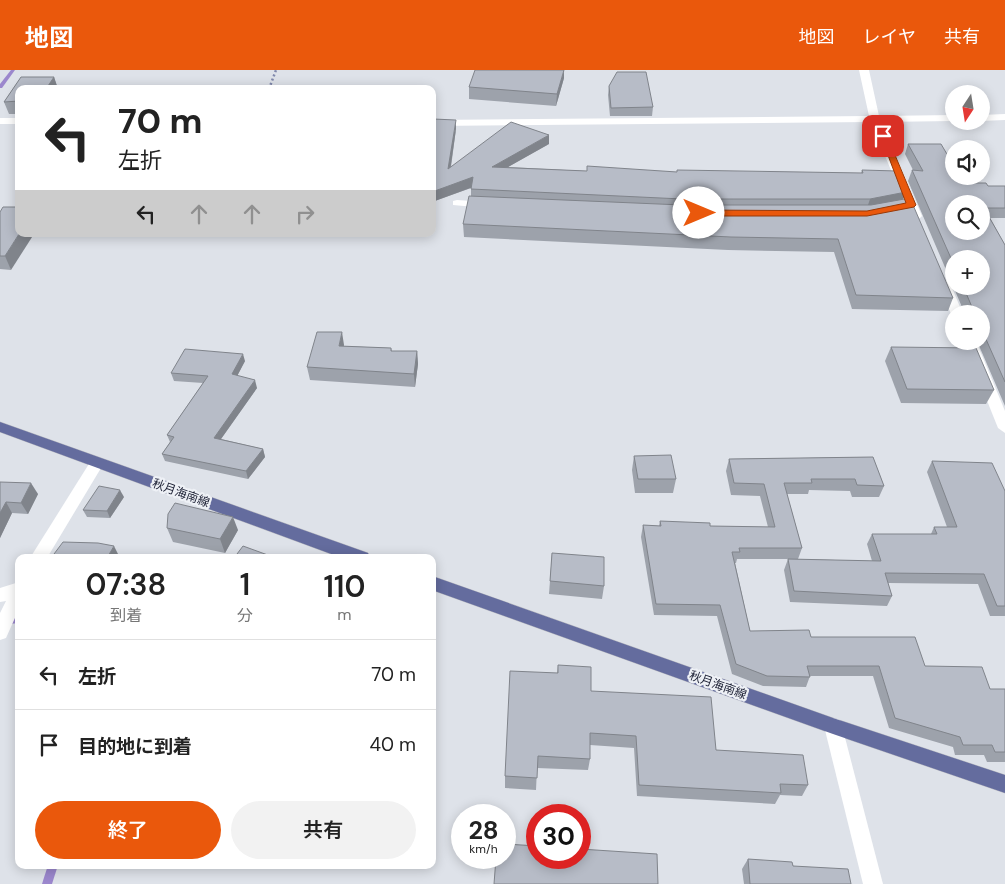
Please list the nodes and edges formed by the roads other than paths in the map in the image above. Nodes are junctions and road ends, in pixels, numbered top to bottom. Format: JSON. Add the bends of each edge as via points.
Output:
{"nodes":[{"id":1,"x":864,"y":70,"type":"edge"},
{"id":2,"x":1005,"y":117,"type":"edge"},
{"id":3,"x":945,"y":118,"type":"edge"},
{"id":4,"x":990,"y":118,"type":"edge"},
{"id":5,"x":876,"y":119,"type":"junction"},
{"id":6,"x":0,"y":121,"type":"edge"},
{"id":7,"x":15,"y":121,"type":"edge"},
{"id":8,"x":436,"y":122,"type":"edge"},
{"id":9,"x":456,"y":203,"type":"dead end"},
{"id":10,"x":496,"y":205,"type":"edge"},
{"id":11,"x":919,"y":223,"type":"edge"},
{"id":12,"x":938,"y":268,"type":"edge"},
{"id":13,"x":953,"y":305,"type":"edge"},
{"id":14,"x":973,"y":350,"type":"edge"},
{"id":15,"x":0,"y":428,"type":"edge"},
{"id":16,"x":1005,"y":428,"type":"edge"},
{"id":17,"x":97,"y":463,"type":"junction"},
{"id":18,"x":40,"y":554,"type":"edge"},
{"id":19,"x":351,"y":554,"type":"edge"},
{"id":20,"x":436,"y":584,"type":"edge"},
{"id":21,"x":12,"y":592,"type":"edge"},
{"id":22,"x":0,"y":633,"type":"edge"},
{"id":23,"x":833,"y":726,"type":"junction"},
{"id":24,"x":1005,"y":784,"type":"edge"},
{"id":25,"x":873,"y":884,"type":"edge"}],
"edges":[{"from":1,"to":5,"type":"street"},
{"from":2,"to":4,"type":"street"},
{"from":3,"to":5,"type":"street"},
{"from":5,"to":8,"type":"street"},
{"from":5,"to":11,"type":"street","via":[[907,206]]},
{"from":6,"to":7,"type":"street"},
{"from":9,"to":10,"type":"street"},
{"from":12,"to":13,"type":"street"},
{"from":14,"to":16,"type":"street"},
{"from":15,"to":17,"type":"main road","name":"秋月海南線"},
{"from":17,"to":18,"type":"street"},
{"from":17,"to":19,"type":"main road","name":"秋月海南線"},
{"from":20,"to":23,"type":"main road","name":"秋月海南線"},
{"from":21,"to":22,"type":"street"},
{"from":23,"to":24,"type":"main road","name":"秋月海南線"},
{"from":23,"to":25,"type":"street"}]}
